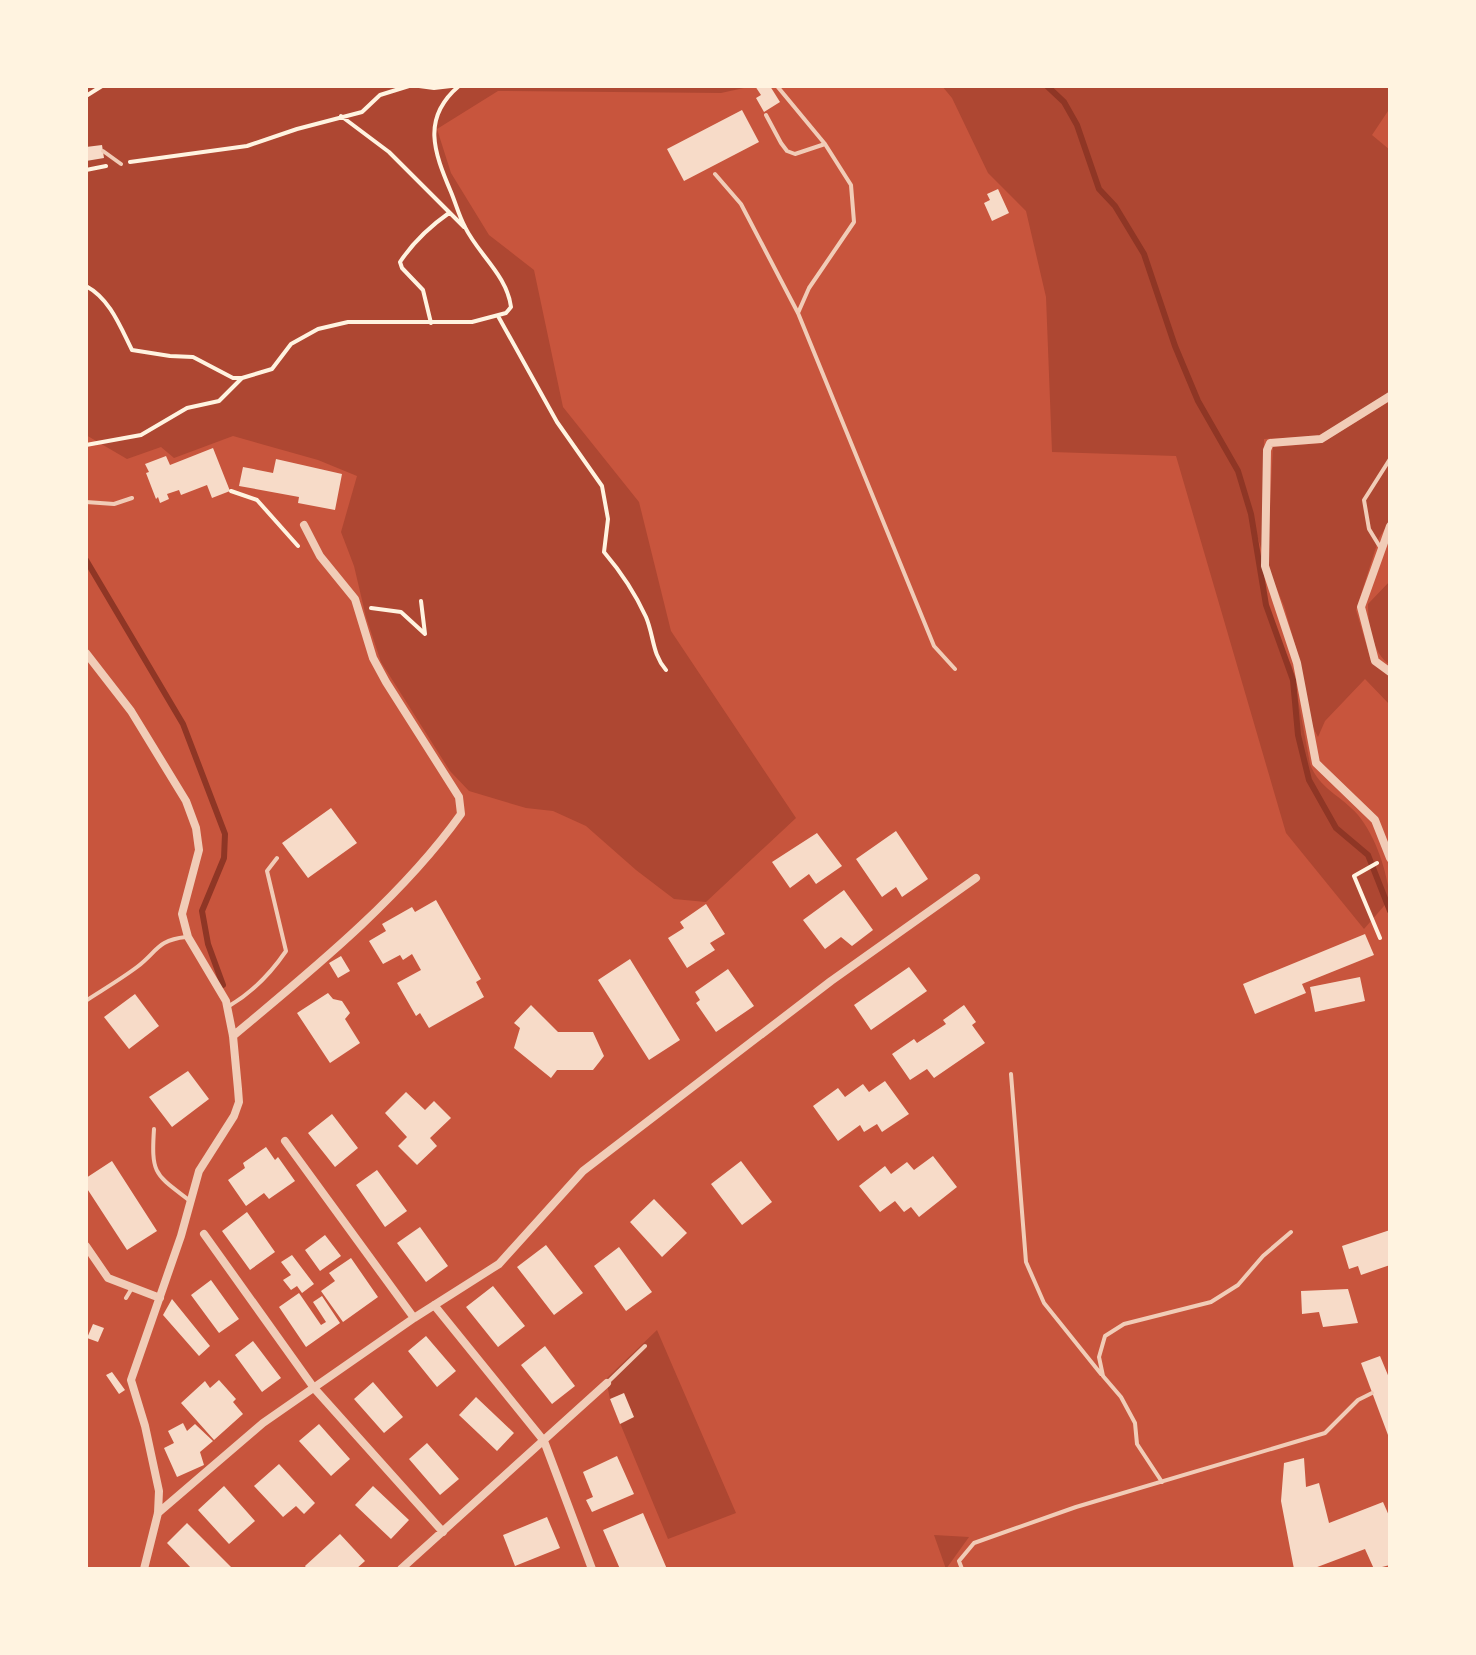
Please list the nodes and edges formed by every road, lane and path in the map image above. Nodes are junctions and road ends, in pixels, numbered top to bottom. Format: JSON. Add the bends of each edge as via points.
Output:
{"nodes":[{"id":1,"x":102,"y":86,"type":"edge"},
{"id":2,"x":409,"y":86,"type":"edge"},
{"id":3,"x":419,"y":86,"type":"edge"},
{"id":4,"x":451,"y":86,"type":"edge"},
{"id":5,"x":459,"y":86,"type":"edge"},
{"id":6,"x":777,"y":86,"type":"edge"},
{"id":7,"x":86,"y":96,"type":"edge"},
{"id":8,"x":766,"y":115,"type":"dead end"},
{"id":9,"x":341,"y":116,"type":"junction"},
{"id":10,"x":825,"y":144,"type":"junction"},
{"id":11,"x":103,"y":151,"type":"dead end"},
{"id":12,"x":121,"y":164,"type":"junction"},
{"id":13,"x":86,"y":170,"type":"edge"},
{"id":14,"x":715,"y":174,"type":"dead end"},
{"id":15,"x":449,"y":213,"type":"junction"},
{"id":16,"x":465,"y":228,"type":"junction"},
{"id":17,"x":86,"y":286,"type":"edge"},
{"id":18,"x":798,"y":313,"type":"junction"},
{"id":19,"x":498,"y":316,"type":"junction"},
{"id":20,"x":431,"y":323,"type":"junction"},
{"id":21,"x":242,"y":378,"type":"junction"},
{"id":22,"x":1390,"y":396,"type":"edge"},
{"id":23,"x":86,"y":445,"type":"edge"},
{"id":24,"x":1390,"y":459,"type":"edge"},
{"id":25,"x":231,"y":491,"type":"dead end"},
{"id":26,"x":132,"y":498,"type":"dead end"},
{"id":27,"x":86,"y":502,"type":"edge"},
{"id":28,"x":304,"y":525,"type":"dead end"},
{"id":29,"x":1390,"y":526,"type":"edge"},
{"id":30,"x":1381,"y":549,"type":"junction"},
{"id":31,"x":320,"y":556,"type":"junction"},
{"id":32,"x":355,"y":599,"type":"junction"},
{"id":33,"x":421,"y":601,"type":"dead end"},
{"id":34,"x":86,"y":653,"type":"edge"},
{"id":35,"x":955,"y":669,"type":"dead end"},
{"id":36,"x":666,"y":670,"type":"dead end"},
{"id":37,"x":1390,"y":672,"type":"edge"},
{"id":38,"x":1390,"y":857,"type":"edge"},
{"id":39,"x":277,"y":858,"type":"dead end"},
{"id":40,"x":976,"y":878,"type":"dead end"},
{"id":41,"x":188,"y":937,"type":"junction"},
{"id":42,"x":1380,"y":938,"type":"dead end"},
{"id":43,"x":87,"y":1000,"type":"edge"},
{"id":44,"x":227,"y":1007,"type":"junction"},
{"id":45,"x":233,"y":1036,"type":"junction"},
{"id":46,"x":1011,"y":1074,"type":"dead end"},
{"id":47,"x":154,"y":1129,"type":"dead end"},
{"id":48,"x":285,"y":1141,"type":"dead end"},
{"id":49,"x":190,"y":1201,"type":"junction"},
{"id":50,"x":1291,"y":1232,"type":"dead end"},
{"id":51,"x":204,"y":1234,"type":"dead end"},
{"id":52,"x":86,"y":1246,"type":"edge"},
{"id":53,"x":132,"y":1288,"type":"junction"},
{"id":54,"x":126,"y":1298,"type":"dead end"},
{"id":55,"x":160,"y":1298,"type":"junction"},
{"id":56,"x":434,"y":1305,"type":"junction"},
{"id":57,"x":414,"y":1318,"type":"junction"},
{"id":58,"x":645,"y":1346,"type":"dead end"},
{"id":59,"x":1103,"y":1376,"type":"junction"},
{"id":60,"x":607,"y":1383,"type":"joint"},
{"id":61,"x":314,"y":1388,"type":"junction"},
{"id":62,"x":1372,"y":1393,"type":"dead end"},
{"id":63,"x":544,"y":1441,"type":"junction"},
{"id":64,"x":1162,"y":1482,"type":"junction"},
{"id":65,"x":158,"y":1513,"type":"junction"},
{"id":66,"x":443,"y":1532,"type":"junction"},
{"id":67,"x":144,"y":1569,"type":"edge"},
{"id":68,"x":401,"y":1569,"type":"edge"},
{"id":69,"x":592,"y":1569,"type":"edge"},
{"id":70,"x":962,"y":1569,"type":"edge"}],
"edges":[{"from":1,"to":7,"type":"path"},
{"from":2,"to":9,"type":"path","via":[[380,95],[362,112]]},
{"from":3,"to":4,"type":"path"},
{"from":5,"to":16,"type":"path","via":[[440,106],[433,136]]},
{"from":6,"to":10,"type":"lane"},
{"from":8,"to":10,"type":"lane","via":[[787,151],[795,154]]},
{"from":9,"to":12,"type":"path","via":[[247,146]]},
{"from":9,"to":15,"type":"path","via":[[389,152]]},
{"from":10,"to":18,"type":"lane","via":[[851,185],[854,222]]},
{"from":11,"to":12,"type":"lane"},
{"from":12,"to":13,"type":"path"},
{"from":14,"to":18,"type":"lane","via":[[741,204]]},
{"from":15,"to":16,"type":"path"},
{"from":15,"to":20,"type":"path","via":[[415,240],[400,262],[423,290]]},
{"from":16,"to":19,"type":"path","via":[[510,298],[511,307]]},
{"from":17,"to":21,"type":"path","via":[[99,293],[117,318],[132,350],[193,357]]},
{"from":18,"to":35,"type":"lane","via":[[934,646]]},
{"from":19,"to":20,"type":"path"},
{"from":19,"to":36,"type":"path","via":[[557,422],[602,486],[608,519],[604,552],[647,620],[656,658]]},
{"from":20,"to":21,"type":"path","via":[[348,322],[318,329],[291,344],[272,369]]},
{"from":21,"to":23,"type":"path","via":[[219,401],[187,408],[141,435]]},
{"from":22,"to":38,"type":"street","via":[[1321,439],[1270,443],[1265,566],[1297,663],[1316,763],[1375,820]]},
{"from":24,"to":30,"type":"lane","via":[[1364,500],[1369,529]]},
{"from":25,"to":31,"type":"path","via":[[257,500],[301,550]]},
{"from":26,"to":27,"type":"lane","via":[[114,504]]},
{"from":28,"to":31,"type":"street"},
{"from":29,"to":30,"type":"street"},
{"from":30,"to":37,"type":"street","via":[[1361,607],[1375,661]]},
{"from":31,"to":32,"type":"street"},
{"from":32,"to":33,"type":"path","via":[[372,608],[401,612],[425,634]]},
{"from":32,"to":45,"type":"street","via":[[373,658],[459,797],[461,814],[328,956]]},
{"from":34,"to":41,"type":"street","via":[[131,711],[186,801],[196,828],[199,850],[182,914]]},
{"from":38,"to":42,"type":"path","via":[[1354,876]]},
{"from":39,"to":44,"type":"lane","via":[[267,871],[286,951],[256,987]]},
{"from":40,"to":56,"type":"street","via":[[831,981],[583,1171],[499,1264]]},
{"from":41,"to":43,"type":"lane","via":[[172,938]]},
{"from":41,"to":44,"type":"street"},
{"from":44,"to":45,"type":"street"},
{"from":45,"to":49,"type":"street","via":[[239,1102],[199,1171]]},
{"from":46,"to":59,"type":"lane","via":[[1026,1262],[1044,1303]]},
{"from":47,"to":49,"type":"lane","via":[[156,1172]]},
{"from":48,"to":57,"type":"street"},
{"from":49,"to":55,"type":"street"},
{"from":50,"to":59,"type":"lane","via":[[1238,1285],[1211,1302],[1124,1324],[1105,1336],[1099,1357]]},
{"from":51,"to":61,"type":"street"},
{"from":52,"to":53,"type":"street","via":[[108,1278]]},
{"from":53,"to":54,"type":"lane"},
{"from":53,"to":55,"type":"street"},
{"from":55,"to":65,"type":"street","via":[[131,1380],[159,1491]]},
{"from":56,"to":57,"type":"street"},
{"from":56,"to":63,"type":"street"},
{"from":57,"to":61,"type":"street"},
{"from":58,"to":60,"type":"lane"},
{"from":59,"to":64,"type":"lane","via":[[1121,1397],[1135,1423],[1137,1444]]},
{"from":60,"to":63,"type":"street"},
{"from":61,"to":65,"type":"street","via":[[263,1423]]},
{"from":61,"to":66,"type":"street"},
{"from":62,"to":64,"type":"lane","via":[[1325,1433]]},
{"from":63,"to":66,"type":"street"},
{"from":63,"to":69,"type":"street"},
{"from":64,"to":70,"type":"lane","via":[[974,1543],[959,1561]]},
{"from":65,"to":67,"type":"street"},
{"from":66,"to":68,"type":"street"}]}
